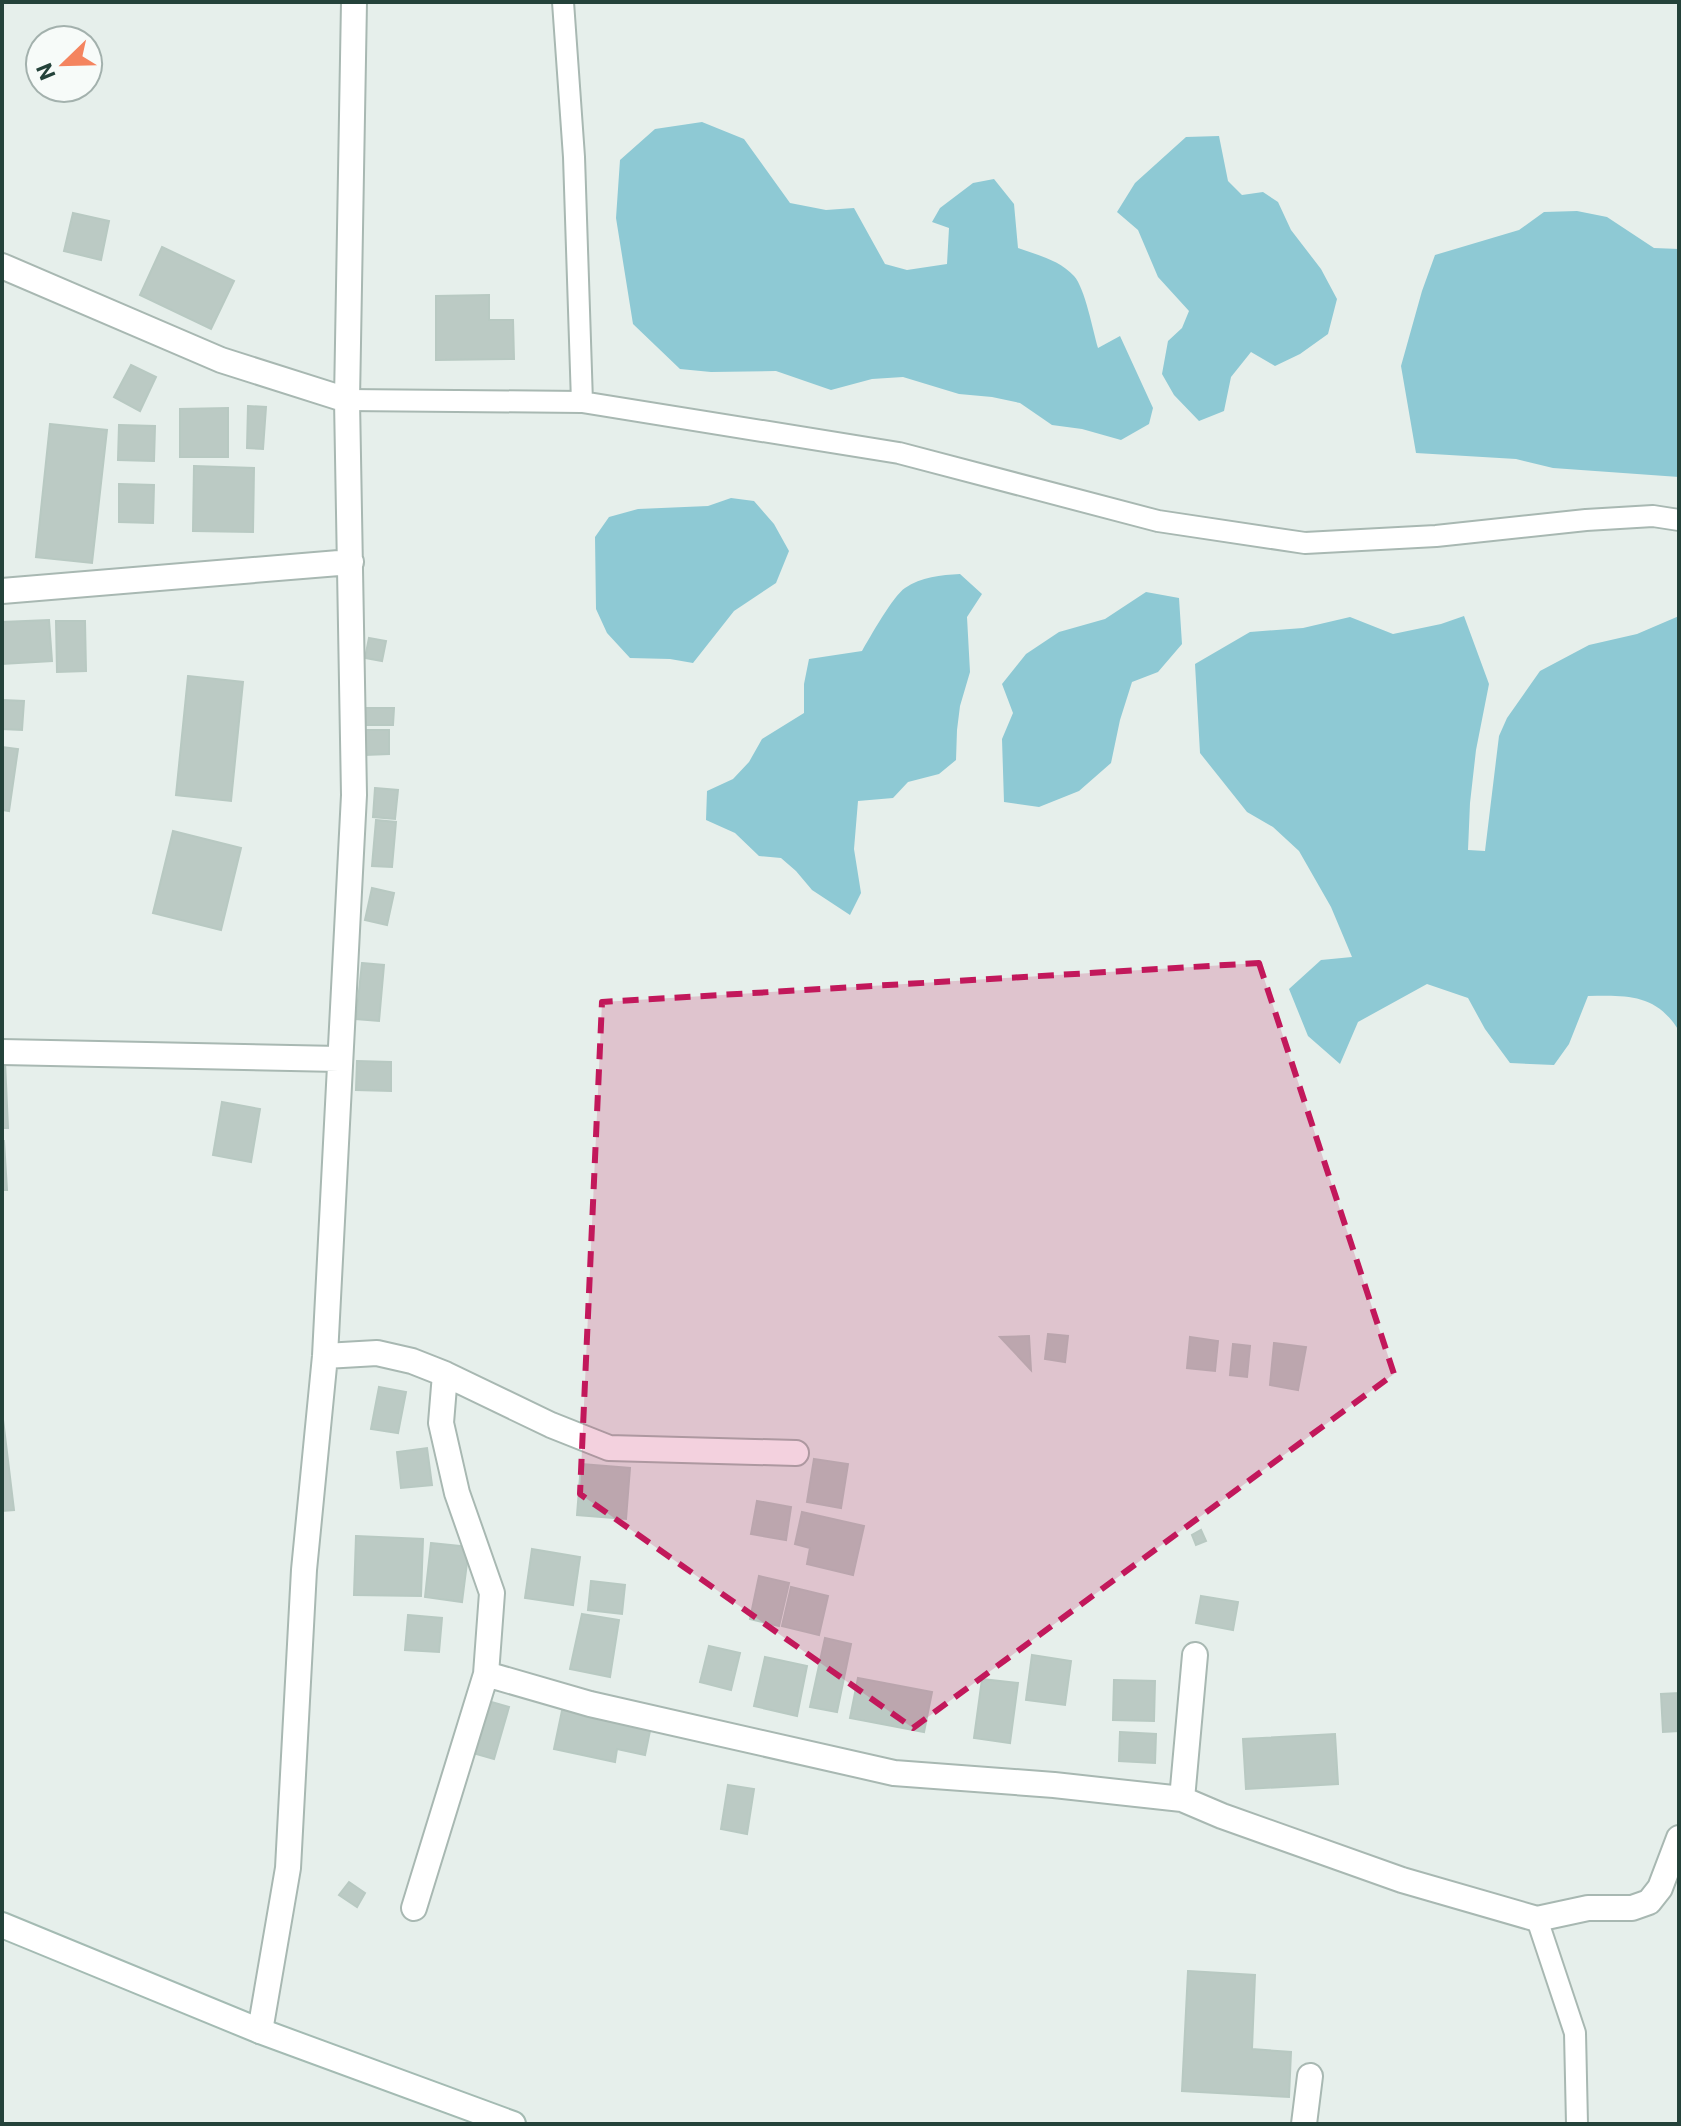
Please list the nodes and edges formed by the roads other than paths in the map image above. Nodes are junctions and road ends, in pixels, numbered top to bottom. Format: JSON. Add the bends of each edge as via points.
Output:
{"nodes":[{"id":1,"x":354,"y":2,"type":"edge"},
{"id":2,"x":563,"y":2,"type":"edge"},
{"id":3,"x":2,"y":266,"type":"edge"},
{"id":4,"x":347,"y":400,"type":"junction"},
{"id":5,"x":582,"y":402,"type":"junction"},
{"id":6,"x":1679,"y":520,"type":"edge"},
{"id":7,"x":351,"y":562,"type":"junction"},
{"id":8,"x":2,"y":591,"type":"edge"},
{"id":9,"x":2,"y":1052,"type":"edge"},
{"id":10,"x":339,"y":1059,"type":"junction"},
{"id":11,"x":325,"y":1356,"type":"junction"},
{"id":12,"x":445,"y":1374,"type":"junction"},
{"id":13,"x":796,"y":1453,"type":"dead end"},
{"id":14,"x":1195,"y":1655,"type":"dead end"},
{"id":15,"x":486,"y":1674,"type":"junction"},
{"id":16,"x":1182,"y":1799,"type":"junction"},
{"id":17,"x":1679,"y":1838,"type":"edge"},
{"id":18,"x":414,"y":1908,"type":"dead end"},
{"id":19,"x":1537,"y":1919,"type":"junction"},
{"id":20,"x":2,"y":1925,"type":"edge"},
{"id":21,"x":260,"y":2031,"type":"junction"},
{"id":22,"x":1310,"y":2076,"type":"dead end"},
{"id":23,"x":513,"y":2124,"type":"edge"},
{"id":24,"x":1304,"y":2124,"type":"edge"},
{"id":25,"x":1577,"y":2124,"type":"edge"}],
"edges":[{"from":1,"to":4,"type":"street"},
{"from":2,"to":5,"type":"lane"},
{"from":3,"to":4,"type":"street","via":[[221,360]]},
{"from":4,"to":5,"type":"lane"},
{"from":4,"to":7,"type":"street"},
{"from":5,"to":6,"type":"lane","via":[[899,453],[1158,521],[1305,543],[1586,520]]},
{"from":7,"to":8,"type":"street"},
{"from":7,"to":10,"type":"street","via":[[354,795]]},
{"from":9,"to":10,"type":"street"},
{"from":10,"to":11,"type":"street"},
{"from":11,"to":12,"type":"street","via":[[377,1353]]},
{"from":11,"to":21,"type":"street","via":[[304,1570],[288,1868]]},
{"from":12,"to":13,"type":"street","via":[[609,1448]]},
{"from":12,"to":15,"type":"street","via":[[441,1423],[457,1493],[492,1593]]},
{"from":14,"to":16,"type":"street"},
{"from":15,"to":16,"type":"street","via":[[590,1704],[894,1773]]},
{"from":15,"to":18,"type":"street"},
{"from":16,"to":19,"type":"street","via":[[1402,1880]]},
{"from":17,"to":19,"type":"street","via":[[1660,1888],[1649,1902]]},
{"from":19,"to":25,"type":"lane","via":[[1575,2033]]},
{"from":20,"to":21,"type":"street"},
{"from":21,"to":23,"type":"street"},
{"from":22,"to":24,"type":"street"}]}
